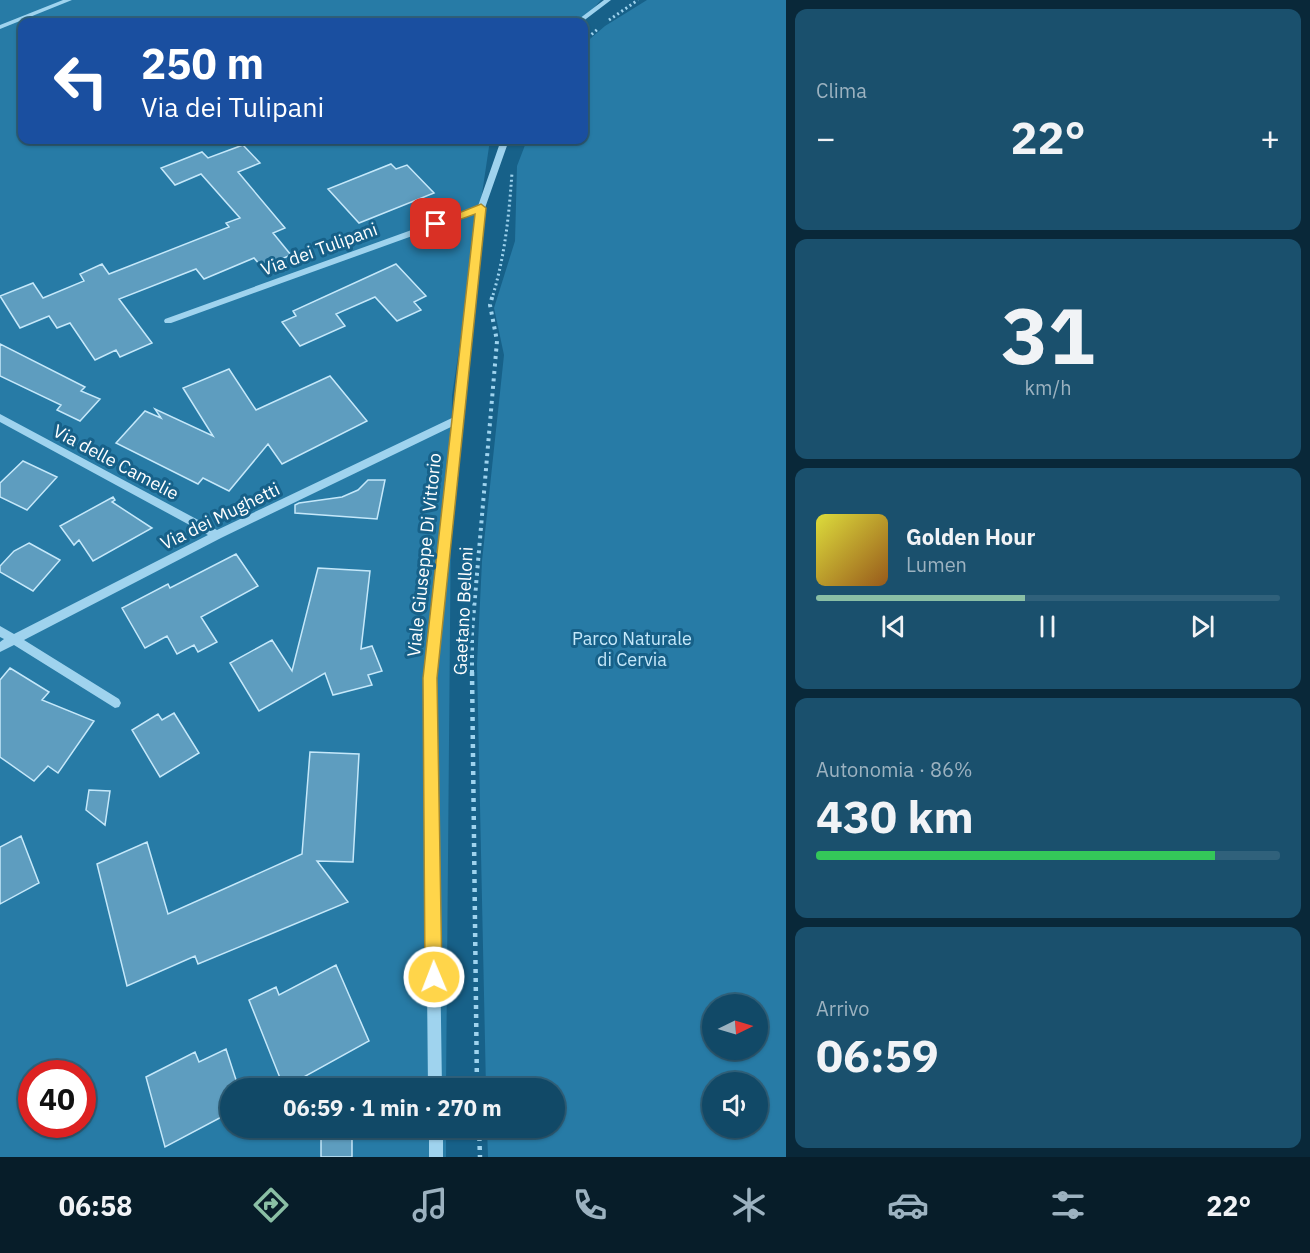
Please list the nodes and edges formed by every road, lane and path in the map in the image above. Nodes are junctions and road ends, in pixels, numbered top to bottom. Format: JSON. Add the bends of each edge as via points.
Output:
{"nodes":[{"id":1,"x":69,"y":0,"type":"edge"},
{"id":2,"x":608,"y":0,"type":"edge"},
{"id":3,"x":638,"y":0,"type":"edge"},
{"id":4,"x":23,"y":18,"type":"edge"},
{"id":5,"x":583,"y":18,"type":"edge"},
{"id":6,"x":18,"y":20,"type":"edge"},
{"id":7,"x":0,"y":27,"type":"edge"},
{"id":8,"x":588,"y":38,"type":"edge"},
{"id":9,"x":504,"y":144,"type":"edge"},
{"id":10,"x":512,"y":165,"type":"dead end"},
{"id":11,"x":481,"y":208,"type":"junction"},
{"id":12,"x":168,"y":321,"type":"dead end"},
{"id":13,"x":0,"y":418,"type":"edge"},
{"id":14,"x":458,"y":419,"type":"junction"},
{"id":15,"x":217,"y":535,"type":"junction"},
{"id":16,"x":0,"y":631,"type":"edge"},
{"id":17,"x":14,"y":640,"type":"junction"},
{"id":18,"x":0,"y":647,"type":"edge"},
{"id":19,"x":115,"y":703,"type":"dead end"},
{"id":20,"x":435,"y":1078,"type":"edge"},
{"id":21,"x":477,"y":1078,"type":"edge"},
{"id":22,"x":436,"y":1138,"type":"edge"},
{"id":23,"x":479,"y":1138,"type":"edge"},
{"id":24,"x":436,"y":1157,"type":"edge"},
{"id":25,"x":480,"y":1157,"type":"edge"}],
"edges":[{"from":1,"to":4,"type":"street"},
{"from":2,"to":5,"type":"street"},
{"from":3,"to":8,"type":"path"},
{"from":6,"to":7,"type":"street"},
{"from":9,"to":11,"type":"street","name":"Viale Giuseppe Di Vittorio"},
{"from":10,"to":21,"type":"path","name":"Gaetano Belloni","via":[[509,222],[501,269],[489,305],[497,341],[472,632]]},
{"from":11,"to":12,"type":"street","name":"Via dei Tulipani"},
{"from":11,"to":14,"type":"street","name":"Viale Giuseppe Di Vittorio"},
{"from":13,"to":15,"type":"street","name":"Via delle Camelie"},
{"from":14,"to":15,"type":"street","name":"Via dei Mughetti"},
{"from":14,"to":20,"type":"street","name":"Viale Giuseppe Di Vittorio","via":[[430,678]]},
{"from":15,"to":17,"type":"street","name":"Via dei Mughetti"},
{"from":16,"to":17,"type":"street"},
{"from":17,"to":18,"type":"street","name":"Via dei Mughetti"},
{"from":17,"to":19,"type":"street"},
{"from":22,"to":24,"type":"street"},
{"from":23,"to":25,"type":"path"}]}
